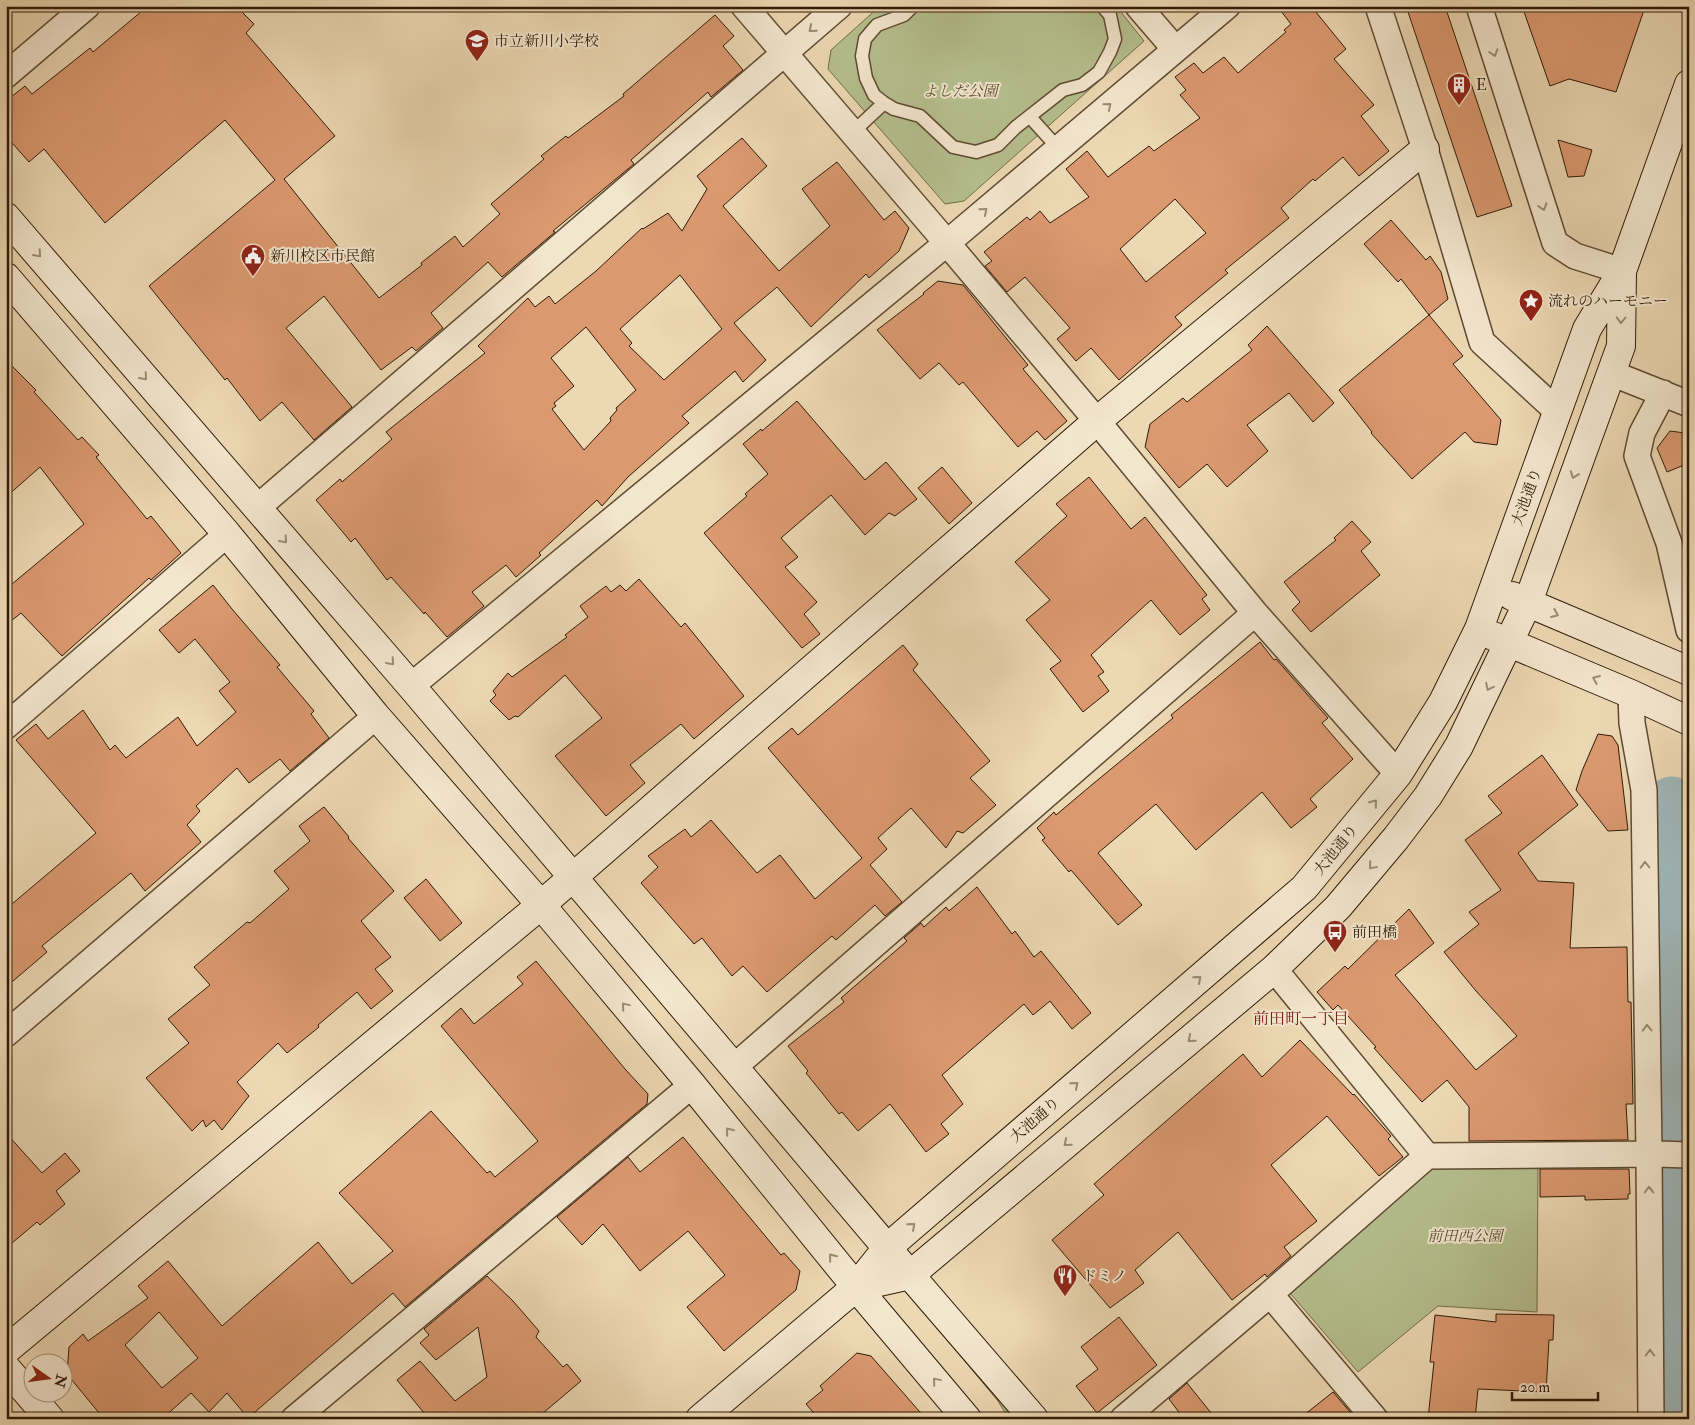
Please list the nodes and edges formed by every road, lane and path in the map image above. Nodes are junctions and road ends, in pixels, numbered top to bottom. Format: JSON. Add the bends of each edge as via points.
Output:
{"nodes":[{"id":1,"x":87,"y":6,"type":"edge"},
{"id":2,"x":744,"y":6,"type":"edge"},
{"id":3,"x":839,"y":6,"type":"edge"},
{"id":4,"x":913,"y":6,"type":"edge"},
{"id":5,"x":1102,"y":6,"type":"edge"},
{"id":6,"x":1138,"y":6,"type":"edge"},
{"id":7,"x":1226,"y":6,"type":"edge"},
{"id":8,"x":1378,"y":6,"type":"edge"},
{"id":9,"x":1479,"y":6,"type":"edge"},
{"id":10,"x":1175,"y":49,"type":"junction"},
{"id":11,"x":784,"y":52,"type":"junction"},
{"id":12,"x":6,"y":75,"type":"edge"},
{"id":13,"x":1689,"y":84,"type":"edge"},
{"id":14,"x":884,"y":103,"type":"junction"},
{"id":15,"x":1030,"y":117,"type":"junction"},
{"id":16,"x":853,"y":132,"type":"junction"},
{"id":17,"x":1058,"y":148,"type":"junction"},
{"id":18,"x":1425,"y":149,"type":"junction"},
{"id":19,"x":6,"y":217,"type":"edge"},
{"id":20,"x":947,"y":243,"type":"junction"},
{"id":21,"x":1622,"y":272,"type":"junction"},
{"id":22,"x":6,"y":277,"type":"edge"},
{"id":23,"x":1611,"y":373,"type":"junction"},
{"id":24,"x":1663,"y":393,"type":"junction"},
{"id":25,"x":1689,"y":404,"type":"edge"},
{"id":26,"x":1557,"y":411,"type":"junction"},
{"id":27,"x":1097,"y":421,"type":"junction"},
{"id":28,"x":257,"y":508,"type":"junction"},
{"id":29,"x":227,"y":534,"type":"junction"},
{"id":30,"x":1494,"y":589,"type":"junction"},
{"id":31,"x":1528,"y":602,"type":"junction"},
{"id":32,"x":1254,"y":613,"type":"junction"},
{"id":33,"x":1479,"y":629,"type":"junction"},
{"id":34,"x":1689,"y":630,"type":"edge"},
{"id":35,"x":1510,"y":643,"type":"junction"},
{"id":36,"x":1689,"y":671,"type":"edge"},
{"id":37,"x":411,"y":686,"type":"junction"},
{"id":38,"x":1631,"y":694,"type":"junction"},
{"id":39,"x":11,"y":712,"type":"edge"},
{"id":40,"x":376,"y":716,"type":"junction"},
{"id":41,"x":1689,"y":721,"type":"edge"},
{"id":42,"x":1398,"y":774,"type":"junction"},
{"id":43,"x":573,"y":876,"type":"junction"},
{"id":44,"x":540,"y":905,"type":"junction"},
{"id":45,"x":1274,"y":969,"type":"junction"},
{"id":46,"x":6,"y":1034,"type":"edge"},
{"id":47,"x":734,"y":1067,"type":"junction"},
{"id":48,"x":692,"y":1085,"type":"junction"},
{"id":49,"x":1653,"y":1154,"type":"junction"},
{"id":50,"x":1689,"y":1155,"type":"edge"},
{"id":51,"x":1427,"y":1156,"type":"junction"},
{"id":52,"x":887,"y":1248,"type":"junction"},
{"id":53,"x":910,"y":1275,"type":"junction"},
{"id":54,"x":856,"y":1288,"type":"junction"},
{"id":55,"x":1270,"y":1294,"type":"junction"},
{"id":56,"x":6,"y":1350,"type":"edge"},
{"id":57,"x":6,"y":1368,"type":"edge"},
{"id":58,"x":50,"y":1419,"type":"edge"},
{"id":59,"x":294,"y":1419,"type":"edge"},
{"id":60,"x":700,"y":1419,"type":"edge"},
{"id":61,"x":967,"y":1419,"type":"edge"},
{"id":62,"x":1034,"y":1419,"type":"edge"},
{"id":63,"x":1123,"y":1419,"type":"edge"},
{"id":64,"x":1375,"y":1419,"type":"edge"},
{"id":65,"x":1650,"y":1419,"type":"edge"}],
"edges":[{"from":1,"to":12,"type":"street"},
{"from":2,"to":11,"type":"street"},
{"from":3,"to":11,"type":"street","one_way":true},
{"from":4,"to":14,"type":"lane","via":[[904,15],[877,25],[865,39],[862,56],[866,78],[874,95]]},
{"from":5,"to":15,"type":"lane","via":[[1110,15],[1115,39],[1099,72],[1082,85],[1063,90]]},
{"from":6,"to":10,"type":"street"},
{"from":7,"to":10,"type":"street"},
{"from":8,"to":18,"type":"street"},
{"from":9,"to":21,"type":"street","one_way":true,"via":[[1555,244],[1575,256]]},
{"from":17,"to":10,"type":"street","one_way":true},
{"from":11,"to":16,"type":"street"},
{"from":11,"to":28,"type":"street"},
{"from":13,"to":21,"type":"street"},
{"from":14,"to":15,"type":"lane","via":[[920,116],[953,147],[976,152],[998,145]]},
{"from":14,"to":16,"type":"lane"},
{"from":15,"to":17,"type":"lane"},
{"from":16,"to":20,"type":"street"},
{"from":20,"to":17,"type":"street","one_way":true},
{"from":18,"to":26,"type":"street","via":[[1482,342]]},
{"from":18,"to":27,"type":"street"},
{"from":19,"to":28,"type":"street","one_way":true},
{"from":20,"to":27,"type":"street"},
{"from":20,"to":37,"type":"street"},
{"from":21,"to":23,"type":"street","name":"大池通り","one_way":true,"via":[[1621,346]]},
{"from":21,"to":26,"type":"street","name":"大池通り","via":[[1587,329]]},
{"from":22,"to":29,"type":"street"},
{"from":23,"to":24,"type":"street"},
{"from":23,"to":31,"type":"street","name":"大池通り","one_way":true},
{"from":24,"to":25,"type":"street"},
{"from":24,"to":34,"type":"street","via":[[1642,434],[1637,456],[1669,543]]},
{"from":26,"to":30,"type":"street","name":"大池通り"},
{"from":27,"to":32,"type":"street"},
{"from":27,"to":43,"type":"street"},
{"from":28,"to":37,"type":"street","one_way":true},
{"from":29,"to":39,"type":"street"},
{"from":29,"to":40,"type":"street"},
{"from":30,"to":31,"type":"street"},
{"from":30,"to":33,"type":"street","name":"大池通り"},
{"from":31,"to":35,"type":"street","name":"大池通り"},
{"from":31,"to":36,"type":"street","one_way":true},
{"from":32,"to":42,"type":"street"},
{"from":32,"to":47,"type":"street"},
{"from":33,"to":35,"type":"street"},
{"from":33,"to":42,"type":"street","name":"大池通り","via":[[1443,702]]},
{"from":38,"to":35,"type":"street","one_way":true},
{"from":35,"to":45,"type":"street","name":"大池通り","one_way":true,"via":[[1459,746],[1428,796],[1338,907]]},
{"from":37,"to":43,"type":"street"},
{"from":38,"to":41,"type":"street"},
{"from":49,"to":38,"type":"street","one_way":true,"via":[[1644,790],[1632,723]]},
{"from":40,"to":44,"type":"street"},
{"from":40,"to":46,"type":"street"},
{"from":52,"to":42,"type":"street","name":"大池通り","one_way":true,"via":[[1304,888]]},
{"from":43,"to":44,"type":"street"},
{"from":43,"to":47,"type":"street"},
{"from":48,"to":44,"type":"street","one_way":true},
{"from":44,"to":56,"type":"street"},
{"from":45,"to":51,"type":"street"},
{"from":45,"to":53,"type":"street","name":"大池通り","one_way":true},
{"from":47,"to":52,"type":"street"},
{"from":54,"to":48,"type":"street","one_way":true},
{"from":48,"to":59,"type":"street"},
{"from":49,"to":50,"type":"street"},
{"from":49,"to":51,"type":"street"},
{"from":65,"to":49,"type":"street","one_way":true},
{"from":51,"to":55,"type":"street"},
{"from":52,"to":53,"type":"street"},
{"from":52,"to":54,"type":"street","name":"大池通り"},
{"from":53,"to":54,"type":"street","name":"大池通り"},
{"from":53,"to":62,"type":"street"},
{"from":54,"to":60,"type":"street","name":"大池通り"},
{"from":61,"to":54,"type":"street","one_way":true},
{"from":55,"to":63,"type":"street"},
{"from":55,"to":64,"type":"street"},
{"from":57,"to":58,"type":"street"}]}
